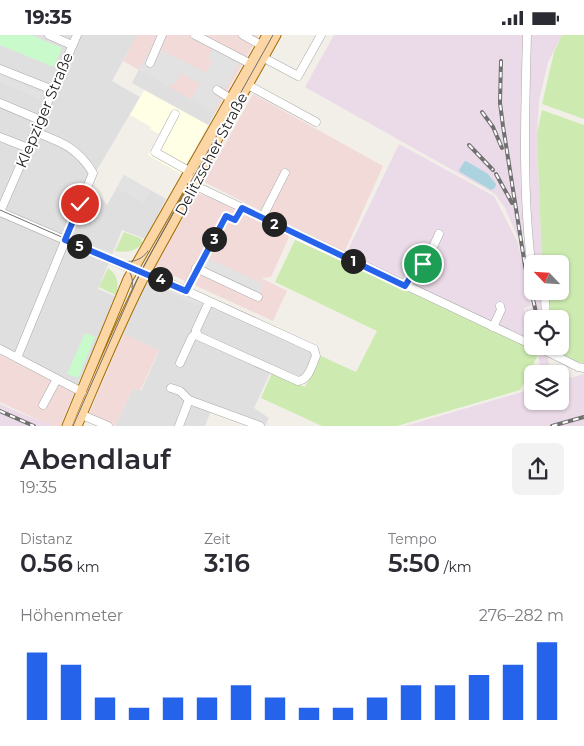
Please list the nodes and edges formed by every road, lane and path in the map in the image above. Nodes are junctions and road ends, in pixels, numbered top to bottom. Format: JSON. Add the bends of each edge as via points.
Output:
{"nodes":[{"id":1,"x":49,"y":35,"type":"edge"},
{"id":2,"x":77,"y":35,"type":"edge"},
{"id":3,"x":162,"y":35,"type":"edge"},
{"id":4,"x":195,"y":35,"type":"edge"},
{"id":5,"x":243,"y":35,"type":"edge"},
{"id":6,"x":267,"y":35,"type":"edge"},
{"id":7,"x":276,"y":35,"type":"edge"},
{"id":8,"x":321,"y":35,"type":"edge"},
{"id":9,"x":527,"y":35,"type":"edge"},
{"id":10,"x":72,"y":45,"type":"junction"},
{"id":11,"x":261,"y":45,"type":"junction"},
{"id":12,"x":264,"y":58,"type":"junction"},
{"id":13,"x":150,"y":63,"type":"dead end"},
{"id":14,"x":251,"y":63,"type":"junction"},
{"id":15,"x":0,"y":69,"type":"edge"},
{"id":16,"x":248,"y":85,"type":"junction"},
{"id":17,"x":217,"y":89,"type":"dead end"},
{"id":18,"x":53,"y":90,"type":"junction"},
{"id":19,"x":41,"y":96,"type":"dead end"},
{"id":20,"x":231,"y":99,"type":"junction"},
{"id":21,"x":49,"y":100,"type":"junction"},
{"id":22,"x":0,"y":103,"type":"edge"},
{"id":23,"x":175,"y":114,"type":"dead end"},
{"id":24,"x":40,"y":120,"type":"junction"},
{"id":25,"x":316,"y":122,"type":"dead end"},
{"id":26,"x":35,"y":132,"type":"junction"},
{"id":27,"x":0,"y":137,"type":"edge"},
{"id":28,"x":28,"y":148,"type":"junction"},
{"id":29,"x":188,"y":173,"type":"junction"},
{"id":30,"x":285,"y":173,"type":"dead end"},
{"id":31,"x":194,"y":185,"type":"junction"},
{"id":32,"x":80,"y":204,"type":"junction"},
{"id":33,"x":92,"y":208,"type":"dead end"},
{"id":34,"x":242,"y":208,"type":"junction"},
{"id":35,"x":0,"y":212,"type":"edge"},
{"id":36,"x":262,"y":218,"type":"junction"},
{"id":37,"x":439,"y":235,"type":"dead end"},
{"id":38,"x":65,"y":240,"type":"junction"},
{"id":39,"x":530,"y":255,"type":"edge"},
{"id":40,"x":196,"y":268,"type":"junction"},
{"id":41,"x":134,"y":269,"type":"junction"},
{"id":42,"x":146,"y":273,"type":"junction"},
{"id":43,"x":405,"y":286,"type":"junction"},
{"id":44,"x":186,"y":291,"type":"junction"},
{"id":45,"x":258,"y":297,"type":"dead end"},
{"id":46,"x":209,"y":301,"type":"junction"},
{"id":47,"x":500,"y":306,"type":"dead end"},
{"id":48,"x":493,"y":327,"type":"junction"},
{"id":49,"x":196,"y":333,"type":"junction"},
{"id":50,"x":524,"y":341,"type":"edge"},
{"id":51,"x":0,"y":349,"type":"edge"},
{"id":52,"x":557,"y":355,"type":"edge"},
{"id":53,"x":17,"y":358,"type":"junction"},
{"id":54,"x":180,"y":363,"type":"dead end"},
{"id":55,"x":584,"y":368,"type":"edge"},
{"id":56,"x":57,"y":379,"type":"junction"},
{"id":57,"x":171,"y":388,"type":"dead end"},
{"id":58,"x":82,"y":392,"type":"junction"},
{"id":59,"x":189,"y":400,"type":"junction"},
{"id":60,"x":43,"y":405,"type":"dead end"},
{"id":61,"x":82,"y":415,"type":"junction"},
{"id":62,"x":67,"y":426,"type":"edge"},
{"id":63,"x":77,"y":426,"type":"edge"},
{"id":64,"x":108,"y":426,"type":"edge"},
{"id":65,"x":179,"y":426,"type":"edge"},
{"id":66,"x":260,"y":426,"type":"edge"}],
"edges":[{"from":1,"to":10,"type":"street"},
{"from":2,"to":10,"type":"street","name":"Klepziger Straße"},
{"from":3,"to":13,"type":"street"},
{"from":4,"to":14,"type":"street"},
{"from":5,"to":11,"type":"street"},
{"from":6,"to":11,"type":"main road","name":"Delitzscher Straße"},
{"from":7,"to":12,"type":"main road","name":"Delitzscher Straße"},
{"from":8,"to":12,"type":"street","via":[[298,76]]},
{"from":9,"to":39,"type":"street","via":[[525,165]]},
{"from":10,"to":18,"type":"street","name":"Klepziger Straße"},
{"from":11,"to":14,"type":"main road","name":"Delitzscher Straße"},
{"from":12,"to":16,"type":"main road","name":"Delitzscher Straße"},
{"from":14,"to":20,"type":"main road","name":"Delitzscher Straße"},
{"from":15,"to":18,"type":"street"},
{"from":16,"to":25,"type":"street"},
{"from":16,"to":31,"type":"main road","name":"Delitzscher Straße"},
{"from":17,"to":20,"type":"street"},
{"from":18,"to":21,"type":"street","name":"Klepziger Straße"},
{"from":19,"to":21,"type":"street"},
{"from":20,"to":29,"type":"main road","name":"Delitzscher Straße"},
{"from":21,"to":24,"type":"street","name":"Klepziger Straße"},
{"from":22,"to":24,"type":"street"},
{"from":23,"to":29,"type":"street","via":[[155,152]]},
{"from":24,"to":26,"type":"street","name":"Klepziger Straße"},
{"from":26,"to":28,"type":"street","name":"Klepziger Straße"},
{"from":26,"to":32,"type":"street","via":[[66,144],[80,155],[93,173]]},
{"from":27,"to":28,"type":"street"},
{"from":28,"to":35,"type":"street","name":"Klepziger Straße","via":[[20,156]]},
{"from":29,"to":31,"type":"street"},
{"from":29,"to":41,"type":"main road","name":"Delitzscher Straße"},
{"from":30,"to":36,"type":"street"},
{"from":31,"to":34,"type":"street"},
{"from":31,"to":42,"type":"main road","name":"Delitzscher Straße"},
{"from":32,"to":33,"type":"street"},
{"from":32,"to":38,"type":"street"},
{"from":34,"to":36,"type":"street"},
{"from":34,"to":40,"type":"street","via":[[235,220],[226,216]]},
{"from":35,"to":38,"type":"street"},
{"from":36,"to":43,"type":"street"},
{"from":37,"to":43,"type":"street","via":[[426,261],[418,265]]},
{"from":38,"to":41,"type":"street"},
{"from":38,"to":53,"type":"street"},
{"from":40,"to":44,"type":"street"},
{"from":40,"to":45,"type":"street"},
{"from":41,"to":42,"type":"street"},
{"from":41,"to":58,"type":"main road","name":"Delitzscher Straße"},
{"from":42,"to":44,"type":"street"},
{"from":42,"to":61,"type":"main road","name":"Delitzscher Straße"},
{"from":43,"to":48,"type":"street"},
{"from":44,"to":46,"type":"street"},
{"from":46,"to":49,"type":"street"},
{"from":46,"to":49,"type":"street","via":[[314,349],[316,356],[306,378],[298,381]]},
{"from":47,"to":48,"type":"street"},
{"from":48,"to":50,"type":"street"},
{"from":49,"to":54,"type":"street"},
{"from":51,"to":53,"type":"street"},
{"from":52,"to":55,"type":"street"},
{"from":53,"to":56,"type":"street"},
{"from":56,"to":58,"type":"street"},
{"from":56,"to":60,"type":"street"},
{"from":57,"to":59,"type":"street"},
{"from":58,"to":62,"type":"main road","name":"Delitzscher Straße"},
{"from":59,"to":65,"type":"street"},
{"from":59,"to":66,"type":"street"},
{"from":61,"to":63,"type":"main road","name":"Delitzscher Straße"},
{"from":61,"to":64,"type":"street"}]}
